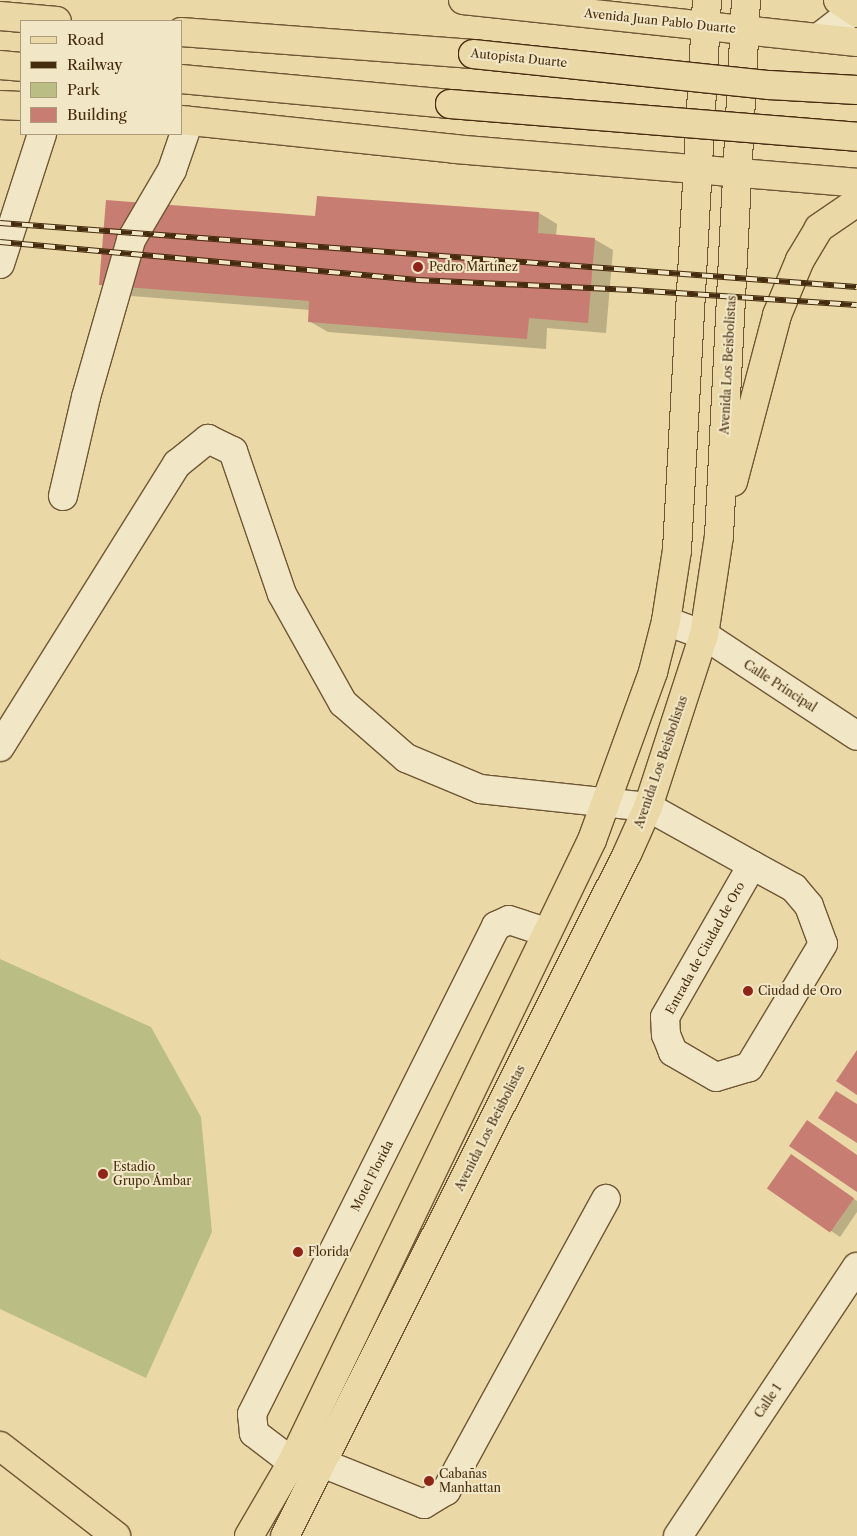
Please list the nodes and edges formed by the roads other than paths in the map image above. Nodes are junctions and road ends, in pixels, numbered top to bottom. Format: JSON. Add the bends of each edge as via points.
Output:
{"nodes":[{"id":1,"x":463,"y":0,"type":"edge"},
{"id":2,"x":746,"y":0,"type":"edge"},
{"id":3,"x":851,"y":8,"type":"edge"},
{"id":4,"x":706,"y":13,"type":"edge"},
{"id":5,"x":0,"y":16,"type":"edge"},
{"id":6,"x":46,"y":20,"type":"edge"},
{"id":7,"x":744,"y":30,"type":"junction"},
{"id":8,"x":182,"y":32,"type":"edge"},
{"id":9,"x":818,"y":38,"type":"junction"},
{"id":10,"x":857,"y":42,"type":"edge"},
{"id":11,"x":0,"y":65,"type":"edge"},
{"id":12,"x":20,"y":67,"type":"edge"},
{"id":13,"x":182,"y":79,"type":"edge"},
{"id":14,"x":857,"y":90,"type":"edge"},
{"id":15,"x":0,"y":105,"type":"edge"},
{"id":16,"x":20,"y":106,"type":"edge"},
{"id":17,"x":185,"y":120,"type":"edge"},
{"id":18,"x":42,"y":135,"type":"edge"},
{"id":19,"x":181,"y":135,"type":"edge"},
{"id":20,"x":857,"y":137,"type":"edge"},
{"id":21,"x":696,"y":169,"type":"junction"},
{"id":22,"x":738,"y":172,"type":"junction"},
{"id":23,"x":857,"y":183,"type":"edge"},
{"id":24,"x":857,"y":202,"type":"edge"},
{"id":25,"x":0,"y":264,"type":"edge"},
{"id":26,"x":63,"y":496,"type":"dead end"},
{"id":27,"x":719,"y":536,"type":"junction"},
{"id":28,"x":666,"y":621,"type":"junction"},
{"id":29,"x":704,"y":635,"type":"junction"},
{"id":30,"x":857,"y":736,"type":"edge"},
{"id":31,"x":0,"y":747,"type":"edge"},
{"id":32,"x":604,"y":801,"type":"junction"},
{"id":33,"x":648,"y":806,"type":"junction"},
{"id":34,"x":752,"y":864,"type":"junction"},
{"id":35,"x":546,"y":932,"type":"junction"},
{"id":36,"x":606,"y":1199,"type":"dead end"},
{"id":37,"x":857,"y":1267,"type":"edge"},
{"id":38,"x":0,"y":1446,"type":"edge"},
{"id":39,"x":292,"y":1462,"type":"junction"},
{"id":40,"x":322,"y":1463,"type":"junction"},
{"id":41,"x":116,"y":1536,"type":"edge"},
{"id":42,"x":249,"y":1536,"type":"edge"},
{"id":43,"x":285,"y":1536,"type":"edge"},
{"id":44,"x":678,"y":1536,"type":"edge"}],
"edges":[{"from":1,"to":4,"type":"main road","name":"Avenida Juan Pablo Duarte"},
{"from":2,"to":7,"type":"main road","name":"Avenida Los Beisbolistas"},
{"from":3,"to":9,"type":"street"},
{"from":4,"to":7,"type":"main road","name":"Avenida Juan Pablo Duarte"},
{"from":4,"to":21,"type":"main road"},
{"from":5,"to":6,"type":"main road"},
{"from":7,"to":9,"type":"main road","name":"Avenida Juan Pablo Duarte"},
{"from":7,"to":22,"type":"main road","name":"Avenida Los Beisbolistas"},
{"from":8,"to":14,"type":"main road","name":"Autopista Duarte","bridge":true,"via":[[473,54],[769,85]]},
{"from":9,"to":10,"type":"main road","name":"Avenida Juan Pablo Duarte"},
{"from":11,"to":12,"type":"main road"},
{"from":13,"to":20,"type":"main road","bridge":true},
{"from":15,"to":16,"type":"main road"},
{"from":17,"to":21,"type":"main road"},
{"from":18,"to":25,"type":"street"},
{"from":19,"to":26,"type":"street","via":[[172,170],[131,240]]},
{"from":21,"to":22,"type":"main road"},
{"from":21,"to":28,"type":"main road","via":[[677,550]]},
{"from":22,"to":23,"type":"main road"},
{"from":22,"to":27,"type":"main road","name":"Avenida Los Beisbolistas"},
{"from":24,"to":27,"type":"main road","via":[[819,228],[792,278],[777,315]]},
{"from":27,"to":29,"type":"main road","name":"Avenida Los Beisbolistas"},
{"from":28,"to":29,"type":"street","name":"Calle Principal"},
{"from":28,"to":32,"type":"main road","via":[[653,672]]},
{"from":29,"to":30,"type":"street","name":"Calle Principal"},
{"from":29,"to":33,"type":"main road","name":"Avenida Los Beisbolistas"},
{"from":31,"to":32,"type":"street","via":[[177,464],[208,439],[233,451],[282,594],[343,702],[406,758],[480,789]]},
{"from":32,"to":33,"type":"street"},
{"from":32,"to":35,"type":"main road","via":[[592,840]]},
{"from":33,"to":34,"type":"street","name":"Entrada de Ciudad de Oro"},
{"from":33,"to":40,"type":"main road","name":"Avenida Los Beisbolistas","via":[[628,854]]},
{"from":34,"to":34,"type":"street","name":"Entrada de Ciudad de Oro","via":[[794,888],[809,906],[824,944],[749,1067],[716,1077],[673,1052],[666,1035],[665,1017]]},
{"from":35,"to":39,"type":"main road"},
{"from":35,"to":39,"type":"street","name":"Motel Florida","via":[[510,920],[496,926],[252,1414],[254,1433]]},
{"from":36,"to":40,"type":"street","via":[[446,1491],[424,1504]]},
{"from":37,"to":44,"type":"street","name":"Calle 1"},
{"from":38,"to":41,"type":"main road"},
{"from":39,"to":42,"type":"main road"},
{"from":40,"to":43,"type":"main road","name":"Avenida Los Beisbolistas"}]}
